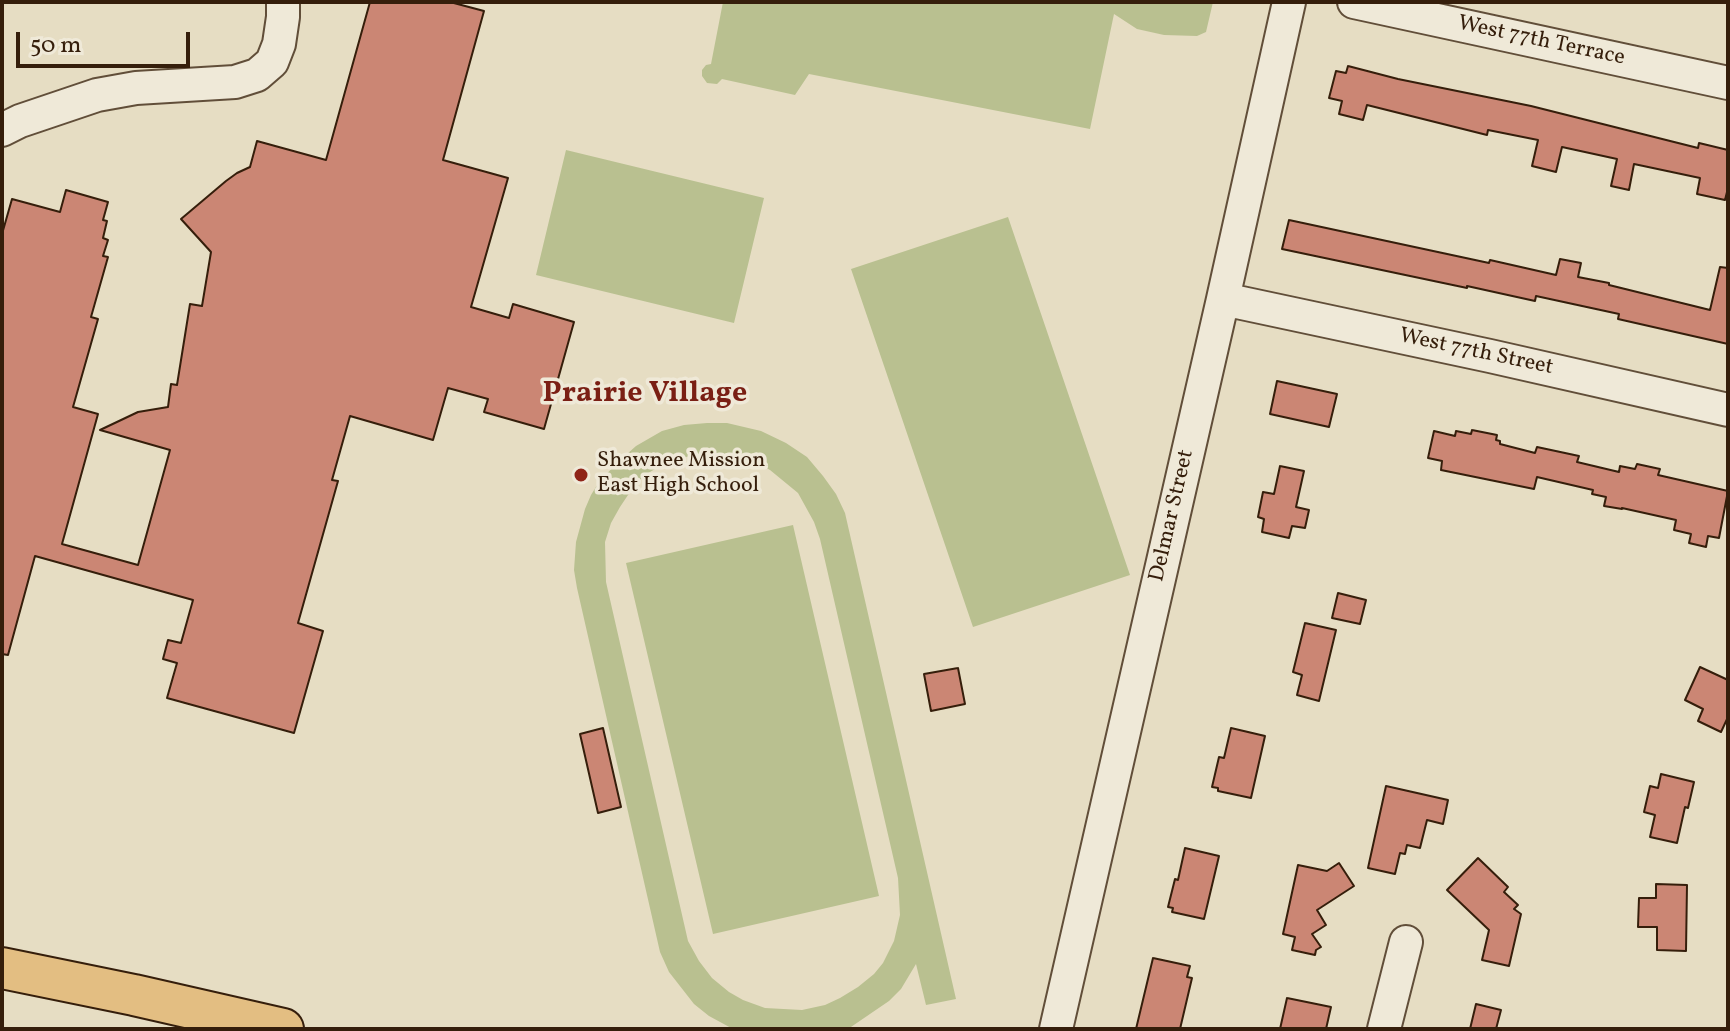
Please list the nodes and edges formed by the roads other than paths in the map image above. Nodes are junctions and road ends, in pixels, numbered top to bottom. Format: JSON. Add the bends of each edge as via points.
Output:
{"nodes":[{"id":1,"x":283,"y":2,"type":"edge"},
{"id":2,"x":1289,"y":2,"type":"edge"},
{"id":3,"x":1354,"y":2,"type":"edge"},
{"id":4,"x":1728,"y":83,"type":"edge"},
{"id":5,"x":2,"y":130,"type":"edge"},
{"id":6,"x":1223,"y":299,"type":"junction"},
{"id":7,"x":1728,"y":410,"type":"edge"},
{"id":8,"x":1406,"y":942,"type":"dead end"},
{"id":9,"x":2,"y":968,"type":"edge"},
{"id":10,"x":283,"y":1029,"type":"edge"},
{"id":11,"x":1056,"y":1029,"type":"edge"},
{"id":12,"x":1384,"y":1029,"type":"edge"}],
"edges":[{"from":1,"to":5,"type":"street","via":[[279,44],[272,62],[257,75],[235,82],[97,95]]},
{"from":2,"to":6,"type":"street","name":"Delmar Street"},
{"from":3,"to":4,"type":"street","name":"West 77th Terrace"},
{"from":6,"to":7,"type":"street","name":"West 77th Street"},
{"from":6,"to":11,"type":"street","name":"Delmar Street"},
{"from":8,"to":12,"type":"street"},
{"from":9,"to":10,"type":"main road"}]}
